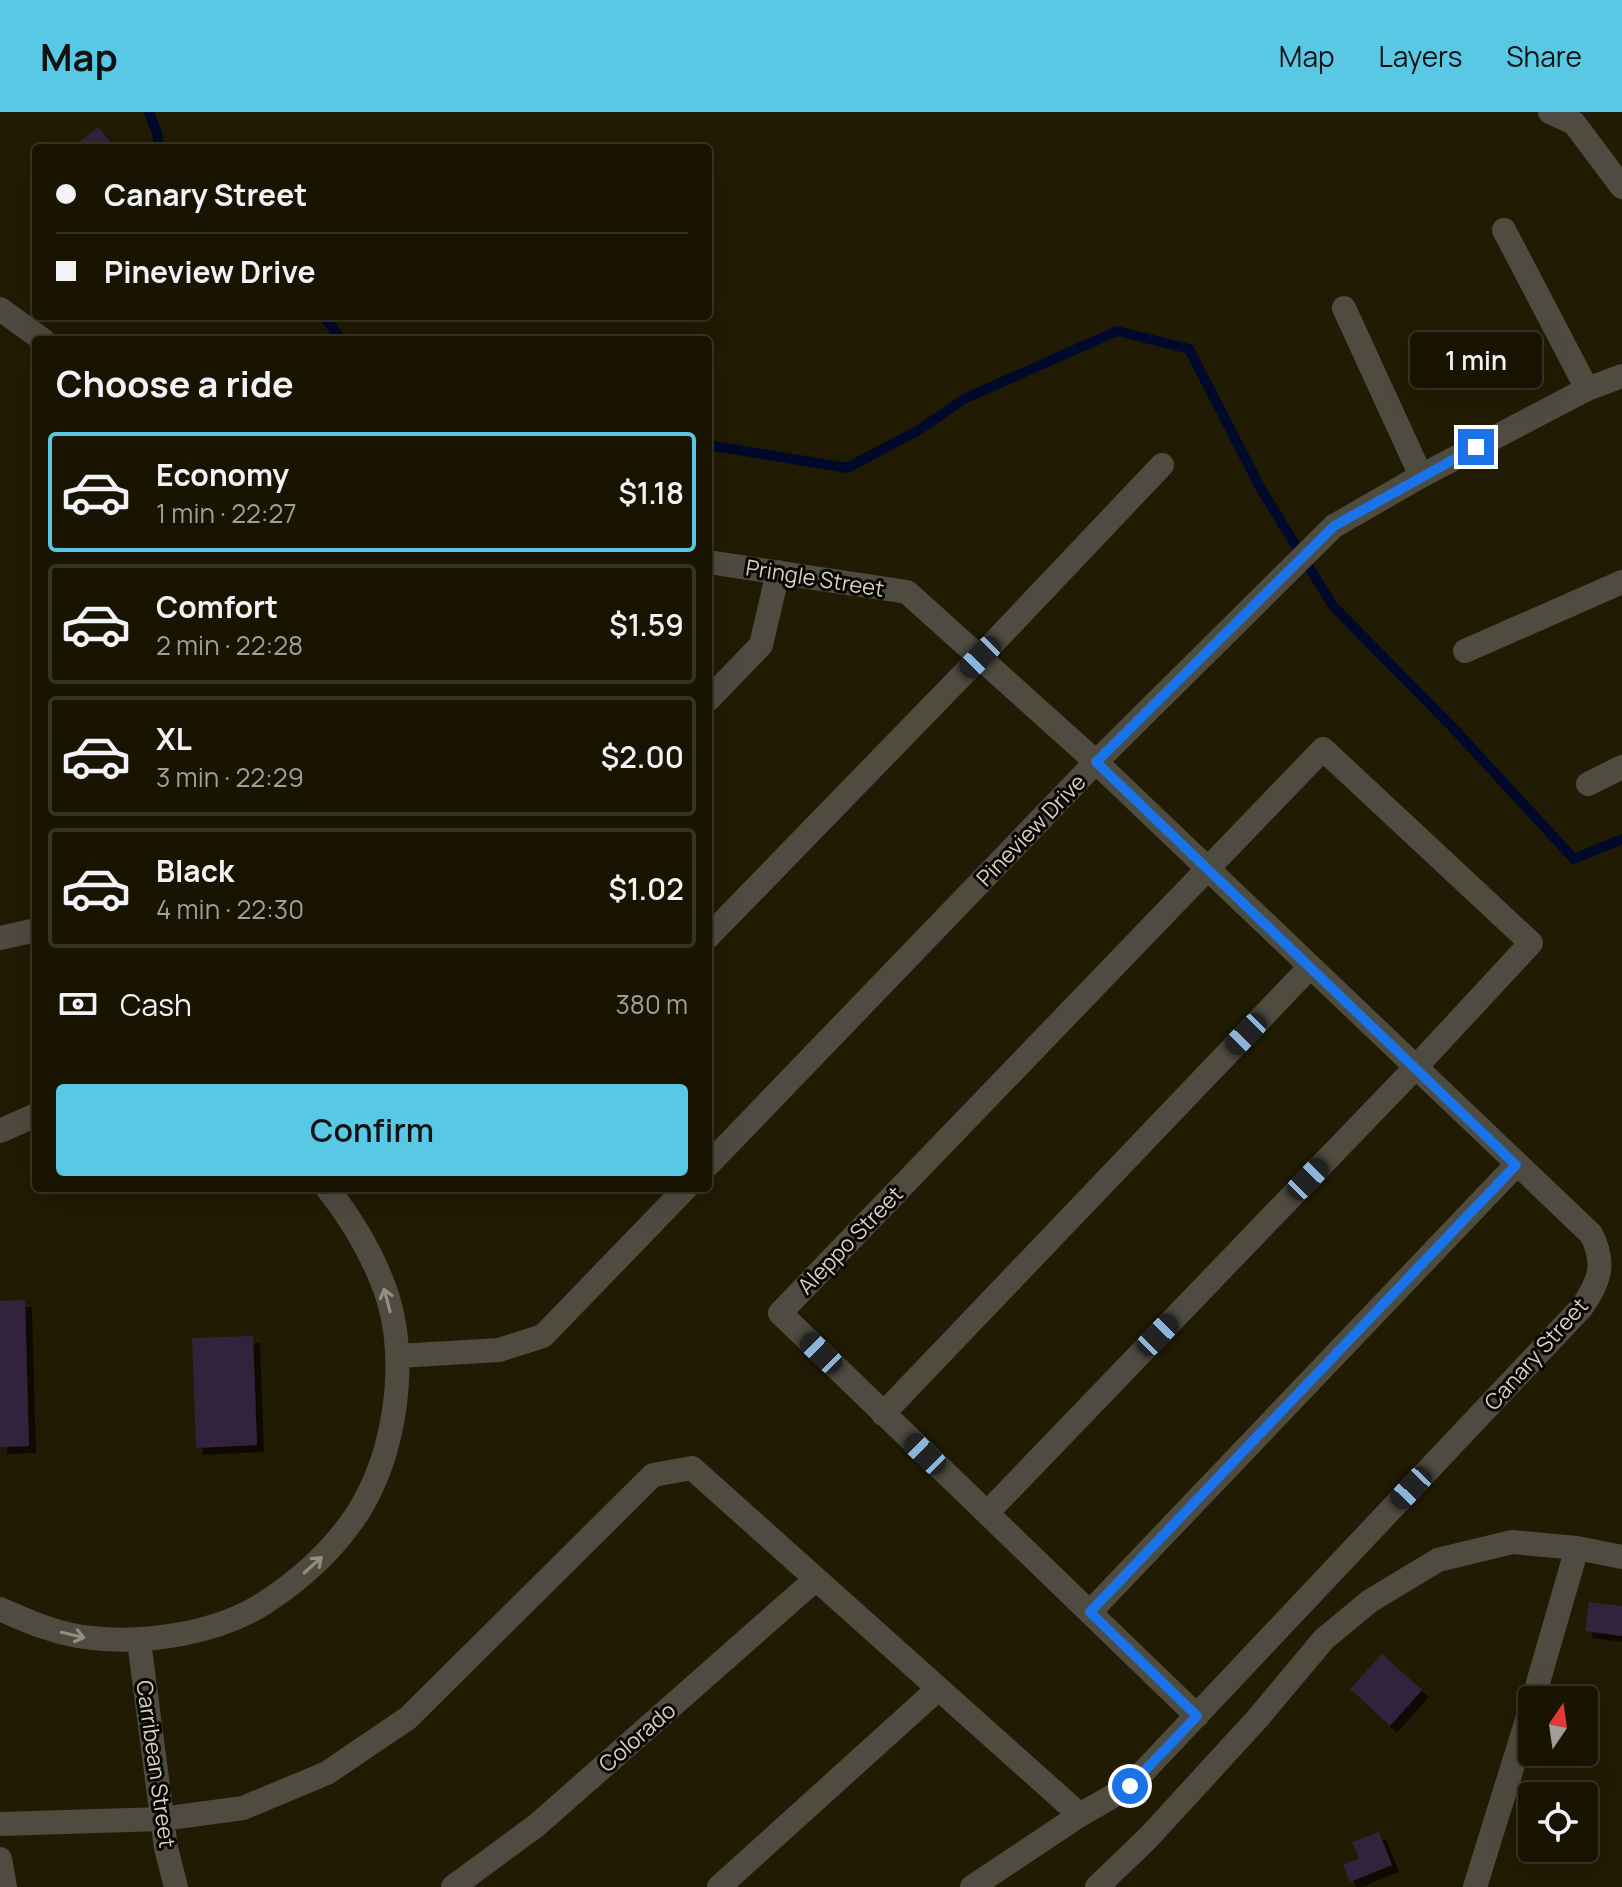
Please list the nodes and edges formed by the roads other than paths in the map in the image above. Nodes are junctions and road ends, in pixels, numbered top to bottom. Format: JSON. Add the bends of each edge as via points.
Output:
{"nodes":[{"id":1,"x":1550,"y":112,"type":"edge"},
{"id":2,"x":1622,"y":187,"type":"edge"},
{"id":3,"x":1504,"y":230,"type":"dead end"},
{"id":4,"x":1344,"y":308,"type":"dead end"},
{"id":5,"x":0,"y":309,"type":"edge"},
{"id":6,"x":37,"y":336,"type":"edge"},
{"id":7,"x":1622,"y":376,"type":"edge"},
{"id":8,"x":1587,"y":389,"type":"junction"},
{"id":9,"x":1162,"y":465,"type":"dead end"},
{"id":10,"x":1421,"y":476,"type":"junction"},
{"id":11,"x":712,"y":563,"type":"edge"},
{"id":12,"x":778,"y":572,"type":"junction"},
{"id":13,"x":1622,"y":582,"type":"edge"},
{"id":14,"x":1465,"y":651,"type":"dead end"},
{"id":15,"x":980,"y":657,"type":"junction"},
{"id":16,"x":712,"y":696,"type":"edge"},
{"id":17,"x":1096,"y":762,"type":"junction"},
{"id":18,"x":1622,"y":767,"type":"edge"},
{"id":19,"x":1588,"y":784,"type":"dead end"},
{"id":20,"x":1207,"y":868,"type":"junction"},
{"id":21,"x":32,"y":931,"type":"edge"},
{"id":22,"x":712,"y":933,"type":"edge"},
{"id":23,"x":0,"y":938,"type":"edge"},
{"id":24,"x":1310,"y":967,"type":"junction"},
{"id":25,"x":1415,"y":1068,"type":"junction"},
{"id":26,"x":32,"y":1117,"type":"edge"},
{"id":27,"x":0,"y":1131,"type":"edge"},
{"id":28,"x":712,"y":1161,"type":"edge"},
{"id":29,"x":1516,"y":1165,"type":"junction"},
{"id":30,"x":330,"y":1192,"type":"edge"},
{"id":31,"x":682,"y":1192,"type":"edge"},
{"id":32,"x":398,"y":1356,"type":"junction"},
{"id":33,"x":883,"y":1414,"type":"junction"},
{"id":34,"x":987,"y":1513,"type":"junction"},
{"id":35,"x":1577,"y":1548,"type":"junction"},
{"id":36,"x":1622,"y":1557,"type":"edge"},
{"id":37,"x":816,"y":1579,"type":"junction"},
{"id":38,"x":0,"y":1609,"type":"edge"},
{"id":39,"x":1090,"y":1612,"type":"junction"},
{"id":40,"x":139,"y":1641,"type":"junction"},
{"id":41,"x":1537,"y":1686,"type":"edge"},
{"id":42,"x":938,"y":1689,"type":"junction"},
{"id":43,"x":1197,"y":1716,"type":"junction"},
{"id":44,"x":1518,"y":1747,"type":"edge"},
{"id":45,"x":1080,"y":1815,"type":"junction"},
{"id":46,"x":162,"y":1819,"type":"junction"},
{"id":47,"x":0,"y":1824,"type":"edge"},
{"id":48,"x":0,"y":1859,"type":"edge"},
{"id":49,"x":5,"y":1887,"type":"edge"},
{"id":50,"x":176,"y":1887,"type":"edge"},
{"id":51,"x":453,"y":1887,"type":"edge"},
{"id":52,"x":719,"y":1887,"type":"edge"},
{"id":53,"x":972,"y":1887,"type":"edge"},
{"id":54,"x":1097,"y":1887,"type":"edge"},
{"id":55,"x":1475,"y":1887,"type":"edge"}],
"edges":[{"from":1,"to":2,"type":"street","via":[[1574,123]]},
{"from":3,"to":8,"type":"street"},
{"from":4,"to":10,"type":"street"},
{"from":5,"to":6,"type":"street"},
{"from":7,"to":8,"type":"street","name":"Pineview Drive"},
{"from":8,"to":10,"type":"street","name":"Pineview Drive"},
{"from":9,"to":15,"type":"street"},
{"from":10,"to":17,"type":"street","name":"Pineview Drive","via":[[1334,526]]},
{"from":11,"to":12,"type":"street","name":"Pringle Street"},
{"from":12,"to":15,"type":"street","name":"Pringle Street","via":[[907,592]]},
{"from":12,"to":16,"type":"street","via":[[761,645]]},
{"from":13,"to":14,"type":"street"},
{"from":15,"to":17,"type":"street","name":"Pringle Street"},
{"from":15,"to":22,"type":"street"},
{"from":17,"to":20,"type":"street","name":"Canary Street"},
{"from":17,"to":28,"type":"street","name":"Pineview Drive"},
{"from":18,"to":19,"type":"street"},
{"from":20,"to":24,"type":"street","name":"Canary Street"},
{"from":20,"to":25,"type":"street","name":"Aleppo Street","via":[[1323,749],[1531,943]]},
{"from":20,"to":33,"type":"street","name":"Aleppo Street","via":[[780,1313]]},
{"from":21,"to":23,"type":"street"},
{"from":24,"to":25,"type":"street","name":"Canary Street"},
{"from":24,"to":33,"type":"street"},
{"from":25,"to":29,"type":"street","name":"Canary Street"},
{"from":25,"to":34,"type":"street"},
{"from":26,"to":27,"type":"street"},
{"from":29,"to":39,"type":"street"},
{"from":29,"to":43,"type":"street","name":"Canary Street","via":[[1591,1234],[1600,1270],[1593,1290]]},
{"from":32,"to":30,"type":"street","one_way":true,"via":[[388,1300],[368,1247]]},
{"from":31,"to":32,"type":"street","via":[[543,1336],[499,1350]]},
{"from":40,"to":32,"type":"street","one_way":true,"via":[[228,1619],[264,1603],[316,1564],[357,1513],[385,1454],[396,1405]]},
{"from":33,"to":34,"type":"street","name":"Aleppo Street"},
{"from":34,"to":39,"type":"street","name":"Aleppo Street"},
{"from":35,"to":36,"type":"street"},
{"from":35,"to":41,"type":"street"},
{"from":35,"to":54,"type":"street","via":[[1512,1542],[1438,1560],[1370,1601],[1324,1639],[1258,1718]]},
{"from":37,"to":42,"type":"street"},
{"from":37,"to":46,"type":"street","via":[[692,1468],[653,1475],[408,1718],[327,1773],[243,1808]]},
{"from":37,"to":51,"type":"street","name":"Colorado","via":[[537,1825]]},
{"from":38,"to":40,"type":"street","one_way":true,"via":[[40,1627],[89,1638]]},
{"from":39,"to":43,"type":"street","name":"Aleppo Street"},
{"from":40,"to":46,"type":"street","name":"Carribean Street"},
{"from":42,"to":45,"type":"street"},
{"from":42,"to":52,"type":"street"},
{"from":43,"to":45,"type":"street","name":"Canary Street","via":[[1130,1786]]},
{"from":44,"to":55,"type":"street"},
{"from":45,"to":53,"type":"street","name":"Canary Street"},
{"from":46,"to":47,"type":"street"},
{"from":46,"to":50,"type":"street","name":"Carribean Street"},
{"from":48,"to":49,"type":"street"}]}
